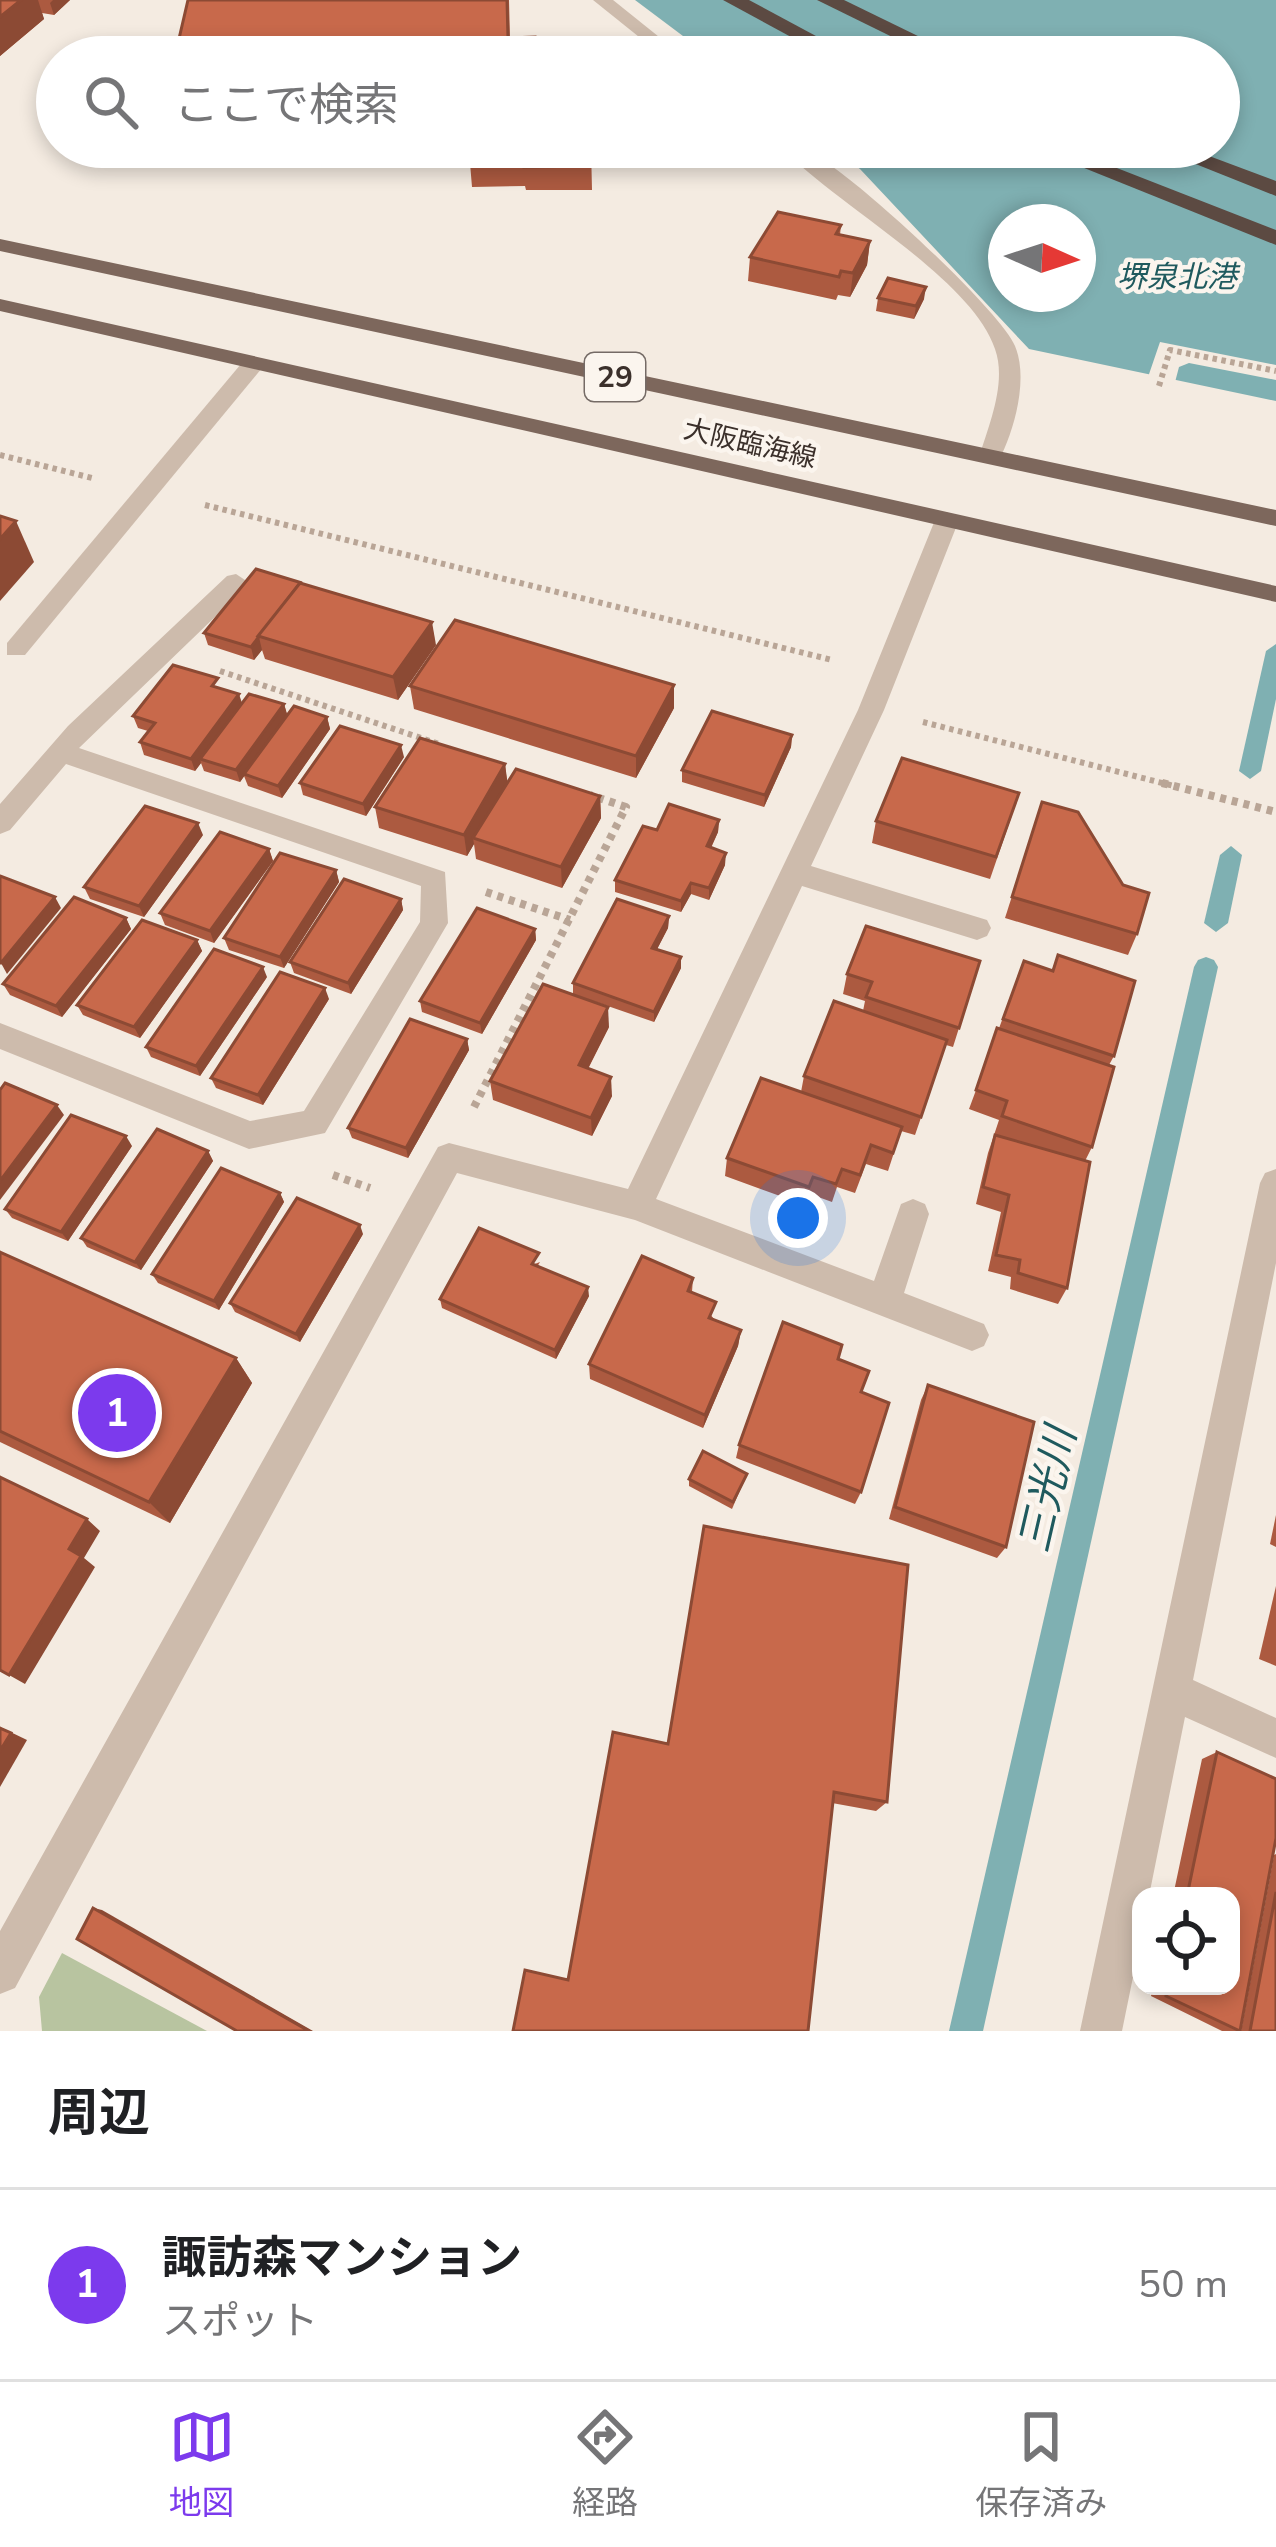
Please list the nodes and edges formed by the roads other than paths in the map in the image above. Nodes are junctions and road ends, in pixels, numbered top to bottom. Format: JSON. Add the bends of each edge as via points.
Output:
{"nodes":[{"id":1,"x":602,"y":0,"type":"edge"},
{"id":2,"x":733,"y":0,"type":"edge"},
{"id":3,"x":827,"y":0,"type":"edge"},
{"id":4,"x":648,"y":36,"type":"edge"},
{"id":5,"x":803,"y":36,"type":"edge"},
{"id":6,"x":905,"y":36,"type":"edge"},
{"id":7,"x":815,"y":168,"type":"edge"},
{"id":8,"x":1097,"y":168,"type":"edge"},
{"id":9,"x":1220,"y":168,"type":"edge"},
{"id":10,"x":1276,"y":189,"type":"edge"},
{"id":11,"x":1276,"y":238,"type":"edge"},
{"id":12,"x":0,"y":245,"type":"edge"},
{"id":13,"x":0,"y":305,"type":"edge"},
{"id":14,"x":254,"y":363,"type":"junction"},
{"id":15,"x":990,"y":457,"type":"junction"},
{"id":16,"x":1276,"y":518,"type":"edge"},
{"id":17,"x":947,"y":520,"type":"junction"},
{"id":18,"x":236,"y":581,"type":"dead end"},
{"id":19,"x":1276,"y":594,"type":"edge"},
{"id":20,"x":16,"y":649,"type":"dead end"},
{"id":21,"x":61,"y":752,"type":"junction"},
{"id":22,"x":0,"y":823,"type":"edge"},
{"id":23,"x":791,"y":871,"type":"junction"},
{"id":24,"x":977,"y":928,"type":"dead end"},
{"id":25,"x":0,"y":1036,"type":"edge"},
{"id":26,"x":1276,"y":1183,"type":"edge"},
{"id":27,"x":636,"y":1206,"type":"junction"},
{"id":28,"x":913,"y":1214,"type":"dead end"},
{"id":29,"x":884,"y":1301,"type":"junction"},
{"id":30,"x":972,"y":1335,"type":"dead end"},
{"id":31,"x":1173,"y":1691,"type":"junction"},
{"id":32,"x":1276,"y":1738,"type":"edge"},
{"id":33,"x":0,"y":1973,"type":"edge"},
{"id":34,"x":1101,"y":2031,"type":"edge"}],
"edges":[{"from":1,"to":4,"type":"street"},
{"from":2,"to":5,"type":"highway"},
{"from":3,"to":6,"type":"highway"},
{"from":7,"to":15,"type":"street","via":[[967,295],[1006,347],[1005,408]]},
{"from":8,"to":11,"type":"highway"},
{"from":9,"to":10,"type":"highway"},
{"from":12,"to":15,"type":"main road","name":"大阪臨海線","number":"29"},
{"from":13,"to":14,"type":"main road","name":"大阪臨海線","number":"29"},
{"from":14,"to":17,"type":"main road","name":"大阪臨海線","number":"29"},
{"from":14,"to":20,"type":"street"},
{"from":15,"to":16,"type":"main road","name":"大阪臨海線","number":"29"},
{"from":17,"to":19,"type":"main road","name":"大阪臨海線","number":"29"},
{"from":17,"to":23,"type":"street","via":[[871,710]]},
{"from":18,"to":21,"type":"street"},
{"from":21,"to":22,"type":"street"},
{"from":21,"to":25,"type":"street","via":[[435,880],[434,923],[314,1123],[249,1135]]},
{"from":23,"to":24,"type":"street"},
{"from":23,"to":27,"type":"street"},
{"from":26,"to":31,"type":"street"},
{"from":27,"to":29,"type":"street"},
{"from":27,"to":33,"type":"street","via":[[449,1157]]},
{"from":28,"to":29,"type":"street"},
{"from":29,"to":30,"type":"street"},
{"from":31,"to":32,"type":"street"},
{"from":31,"to":34,"type":"street"}]}
